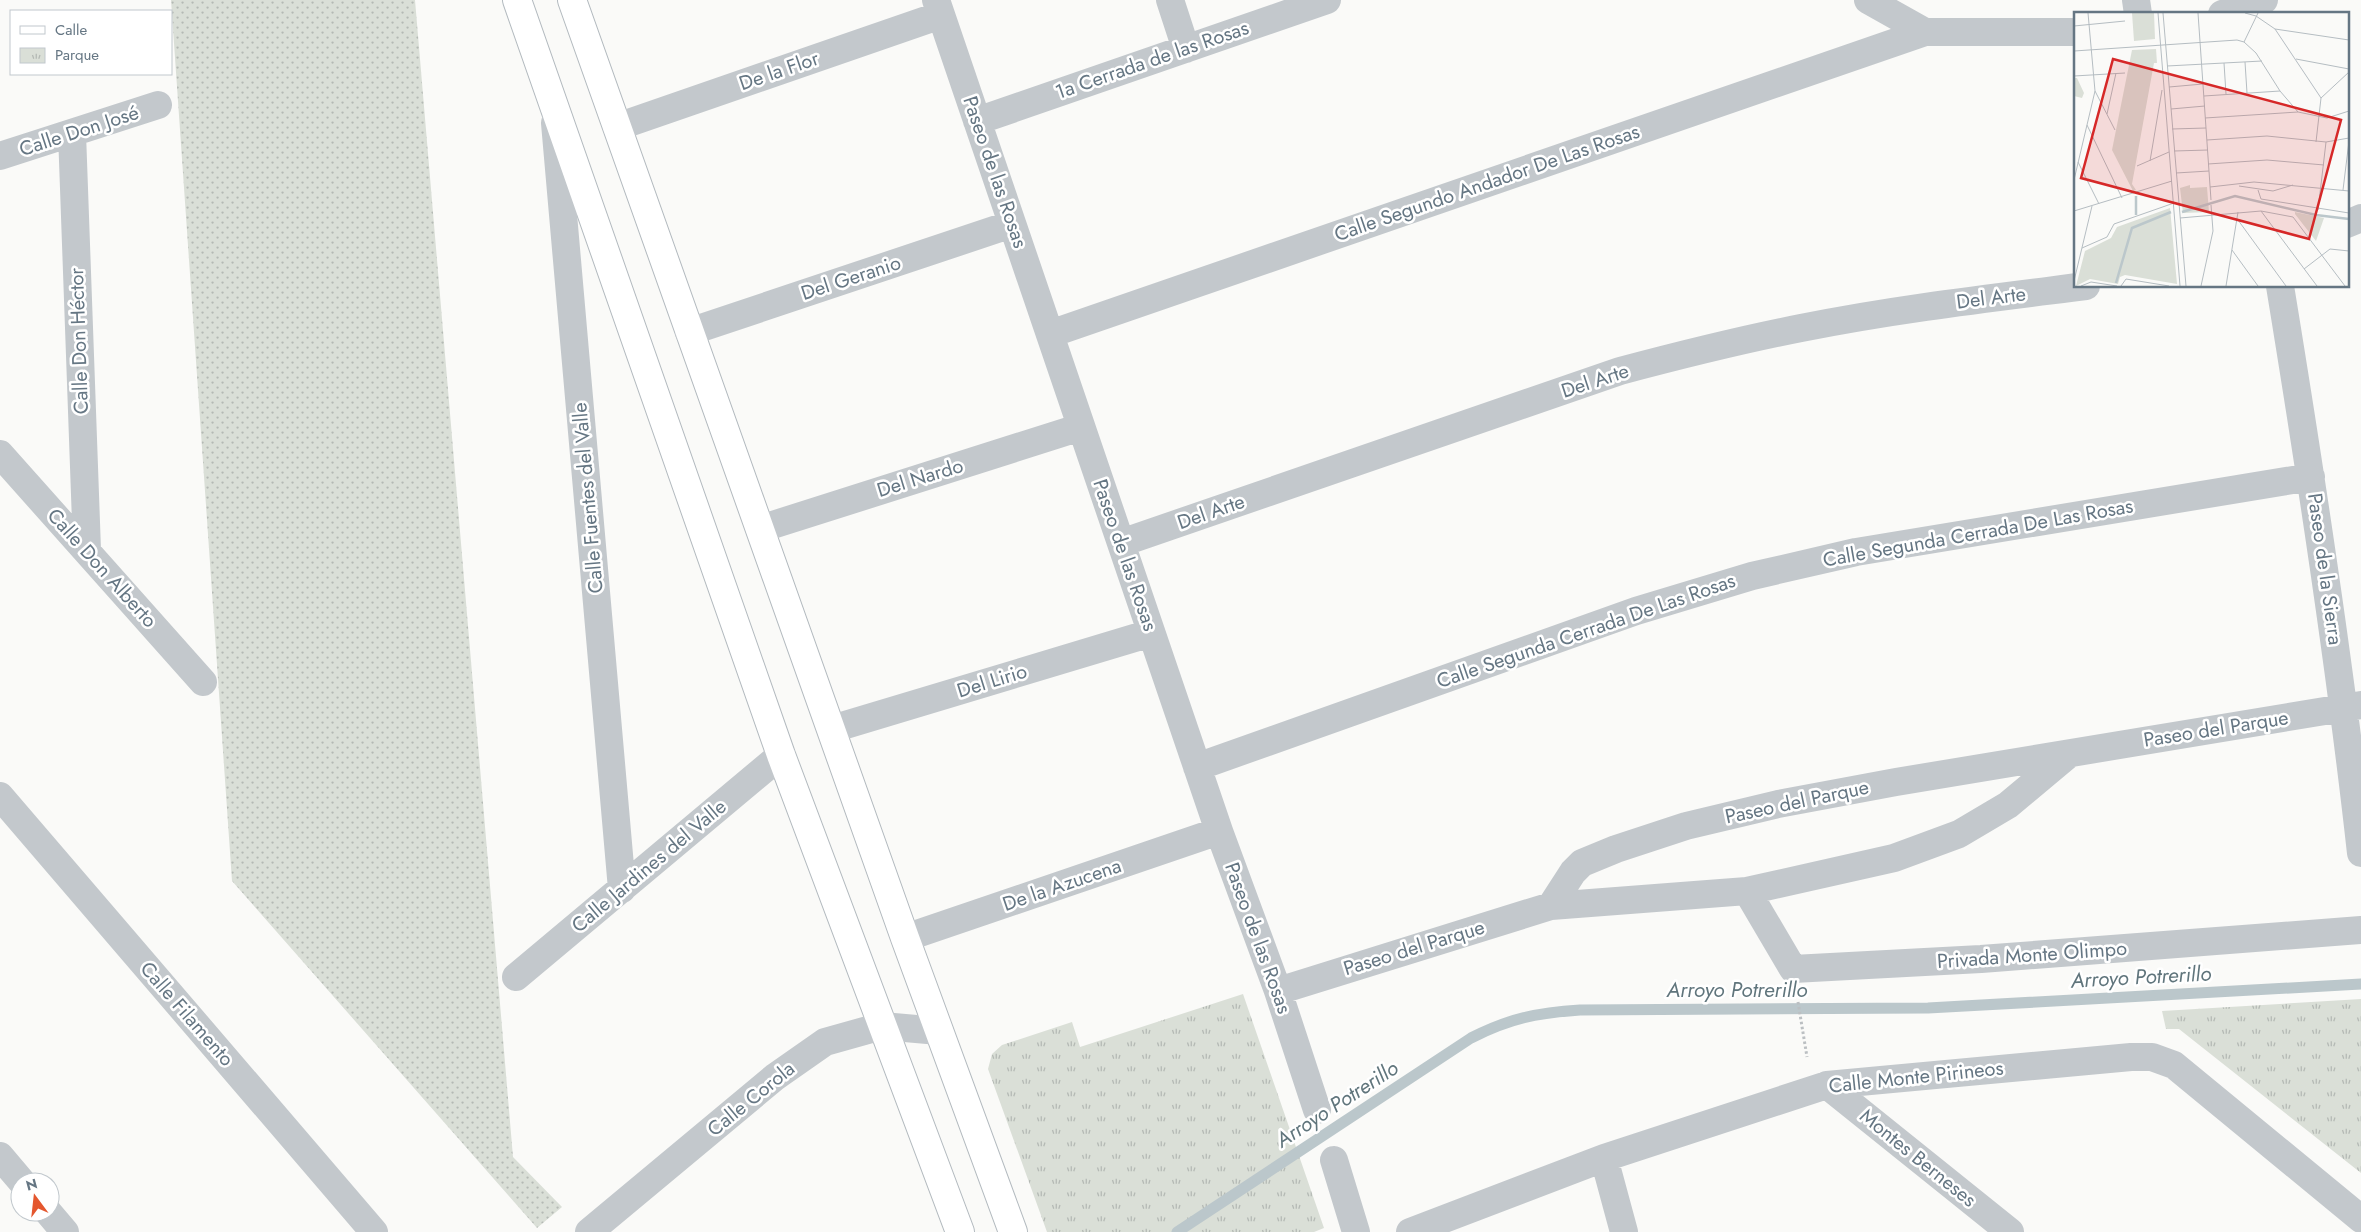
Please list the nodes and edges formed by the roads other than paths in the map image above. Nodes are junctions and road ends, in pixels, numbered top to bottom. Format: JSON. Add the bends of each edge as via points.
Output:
{"nodes":[{"id":1,"x":517,"y":0,"type":"edge"},
{"id":2,"x":572,"y":0,"type":"edge"},
{"id":3,"x":1170,"y":0,"type":"edge"},
{"id":4,"x":1327,"y":0,"type":"edge"},
{"id":5,"x":1868,"y":0,"type":"edge"},
{"id":6,"x":2264,"y":0,"type":"edge"},
{"id":7,"x":939,"y":8,"type":"edge"},
{"id":8,"x":2228,"y":12,"type":"edge"},
{"id":9,"x":1925,"y":32,"type":"junction"},
{"id":10,"x":2074,"y":32,"type":"edge"},
{"id":11,"x":1186,"y":49,"type":"junction"},
{"id":12,"x":158,"y":106,"type":"dead end"},
{"id":13,"x":554,"y":106,"type":"junction"},
{"id":14,"x":978,"y":121,"type":"junction"},
{"id":15,"x":617,"y":128,"type":"junction"},
{"id":16,"x":72,"y":133,"type":"junction"},
{"id":17,"x":0,"y":156,"type":"edge"},
{"id":18,"x":2361,"y":218,"type":"edge"},
{"id":19,"x":1012,"y":224,"type":"junction"},
{"id":20,"x":2348,"y":224,"type":"edge"},
{"id":21,"x":2074,"y":287,"type":"edge"},
{"id":22,"x":2280,"y":288,"type":"edge"},
{"id":23,"x":689,"y":332,"type":"junction"},
{"id":24,"x":1050,"y":334,"type":"junction"},
{"id":25,"x":1081,"y":427,"type":"junction"},
{"id":26,"x":0,"y":454,"type":"edge"},
{"id":27,"x":2311,"y":478,"type":"junction"},
{"id":28,"x":760,"y":529,"type":"junction"},
{"id":29,"x":1121,"y":543,"type":"junction"},
{"id":30,"x":87,"y":550,"type":"junction"},
{"id":31,"x":1151,"y":633,"type":"junction"},
{"id":32,"x":203,"y":682,"type":"dead end"},
{"id":33,"x":2353,"y":706,"type":"edge"},
{"id":34,"x":832,"y":729,"type":"junction"},
{"id":35,"x":2070,"y":753,"type":"junction"},
{"id":36,"x":781,"y":755,"type":"junction"},
{"id":37,"x":1197,"y":767,"type":"junction"},
{"id":38,"x":0,"y":796,"type":"edge"},
{"id":39,"x":1219,"y":831,"type":"junction"},
{"id":40,"x":2361,"y":853,"type":"edge"},
{"id":41,"x":622,"y":889,"type":"junction"},
{"id":42,"x":1747,"y":891,"type":"junction"},
{"id":43,"x":1551,"y":906,"type":"junction"},
{"id":44,"x":2361,"y":930,"type":"edge"},
{"id":45,"x":905,"y":938,"type":"junction"},
{"id":46,"x":516,"y":977,"type":"dead end"},
{"id":47,"x":1278,"y":991,"type":"junction"},
{"id":48,"x":882,"y":1026,"type":"junction"},
{"id":49,"x":939,"y":1031,"type":"junction"},
{"id":50,"x":1826,"y":1085,"type":"junction"},
{"id":51,"x":1317,"y":1110,"type":"dead end"},
{"id":52,"x":0,"y":1156,"type":"edge"},
{"id":53,"x":1604,"y":1158,"type":"junction"},
{"id":54,"x":1334,"y":1160,"type":"dead end"},
{"id":55,"x":14,"y":1172,"type":"edge"},
{"id":56,"x":2361,"y":1219,"type":"edge"},
{"id":57,"x":56,"y":1222,"type":"edge"},
{"id":58,"x":65,"y":1232,"type":"edge"},
{"id":59,"x":374,"y":1232,"type":"edge"},
{"id":60,"x":588,"y":1232,"type":"edge"},
{"id":61,"x":960,"y":1232,"type":"edge"},
{"id":62,"x":1013,"y":1232,"type":"edge"},
{"id":63,"x":1356,"y":1232,"type":"edge"},
{"id":64,"x":1410,"y":1232,"type":"edge"},
{"id":65,"x":1624,"y":1232,"type":"edge"},
{"id":66,"x":2010,"y":1232,"type":"edge"}],
"edges":[{"from":1,"to":13,"type":"street"},
{"from":2,"to":15,"type":"street"},
{"from":3,"to":11,"type":"street"},
{"from":4,"to":11,"type":"street","name":"1a Cerrada de las Rosas"},
{"from":5,"to":9,"type":"street"},
{"from":6,"to":8,"type":"street"},
{"from":7,"to":14,"type":"street","name":"Paseo de las Rosas"},
{"from":7,"to":15,"type":"street","name":"De la Flor"},
{"from":9,"to":10,"type":"street"},
{"from":9,"to":24,"type":"street","name":"Calle Segundo Andador De Las Rosas"},
{"from":11,"to":14,"type":"street","name":"1a Cerrada de las Rosas"},
{"from":12,"to":16,"type":"street","name":"Calle Don José"},
{"from":13,"to":36,"type":"street"},
{"from":13,"to":41,"type":"street","name":"Calle Fuentes del Valle"},
{"from":14,"to":19,"type":"street","name":"Paseo de las Rosas"},
{"from":15,"to":23,"type":"street"},
{"from":16,"to":17,"type":"street","name":"Calle Don José"},
{"from":16,"to":30,"type":"street","name":"Calle Don Héctor"},
{"from":18,"to":20,"type":"street"},
{"from":19,"to":23,"type":"street","name":"Del Geranio"},
{"from":19,"to":24,"type":"street","name":"Paseo de las Rosas"},
{"from":21,"to":29,"type":"street","name":"Del Arte","via":[[1964,301],[1801,328],[1620,371]]},
{"from":22,"to":27,"type":"street","name":"Paseo de la Sierra"},
{"from":23,"to":28,"type":"street"},
{"from":24,"to":25,"type":"street","name":"Paseo de las Rosas"},
{"from":25,"to":28,"type":"street","name":"Del Nardo"},
{"from":25,"to":29,"type":"street","name":"Paseo de las Rosas"},
{"from":26,"to":30,"type":"street","name":"Calle Don Alberto"},
{"from":27,"to":33,"type":"street","name":"Paseo de la Sierra"},
{"from":27,"to":37,"type":"street","name":"Calle Segunda Cerrada De Las Rosas","via":[[1856,552],[1752,576],[1636,611]]},
{"from":28,"to":34,"type":"street"},
{"from":29,"to":31,"type":"street","name":"Paseo de las Rosas"},
{"from":30,"to":32,"type":"street","name":"Calle Don Alberto"},
{"from":31,"to":34,"type":"street","name":"Del Lirio"},
{"from":31,"to":37,"type":"street","name":"Paseo de las Rosas"},
{"from":33,"to":35,"type":"street","name":"Paseo del Parque"},
{"from":33,"to":40,"type":"street","name":"Paseo de la Sierra"},
{"from":34,"to":45,"type":"street"},
{"from":35,"to":42,"type":"street","name":"Paseo del Parque","via":[[2008,805],[1959,834],[1894,858]]},
{"from":35,"to":43,"type":"street","name":"Paseo del Parque","via":[[1787,802],[1686,826],[1616,848],[1582,863]]},
{"from":36,"to":41,"type":"street","name":"Calle Jardines del Valle"},
{"from":36,"to":48,"type":"street"},
{"from":37,"to":39,"type":"street","name":"Paseo de las Rosas"},
{"from":38,"to":59,"type":"street","name":"Calle Filamento"},
{"from":39,"to":45,"type":"street","name":"De la Azucena"},
{"from":39,"to":47,"type":"street","name":"Paseo de las Rosas"},
{"from":41,"to":46,"type":"street","name":"Calle Jardines del Valle"},
{"from":42,"to":43,"type":"street","name":"Paseo del Parque"},
{"from":42,"to":44,"type":"street","name":"Privada Monte Olimpo","via":[[1793,969],[1981,960]]},
{"from":43,"to":47,"type":"street","name":"Paseo del Parque"},
{"from":45,"to":49,"type":"street"},
{"from":47,"to":51,"type":"street","name":"Paseo de las Rosas"},
{"from":48,"to":49,"type":"street","name":"Calle Corola"},
{"from":48,"to":60,"type":"street","name":"Calle Corola","via":[[825,1042],[775,1077]]},
{"from":48,"to":61,"type":"street"},
{"from":49,"to":62,"type":"street"},
{"from":50,"to":53,"type":"street","name":"Calle Monte Pirineos"},
{"from":50,"to":56,"type":"street","name":"Calle Monte Pirineos","via":[[2131,1057],[2163,1059],[2187,1074]]},
{"from":50,"to":66,"type":"street","name":"Montes Berneses"},
{"from":52,"to":55,"type":"street"},
{"from":53,"to":64,"type":"street","name":"Calle Monte Pirineos"},
{"from":53,"to":65,"type":"street"},
{"from":54,"to":63,"type":"street"},
{"from":57,"to":58,"type":"street"}]}
